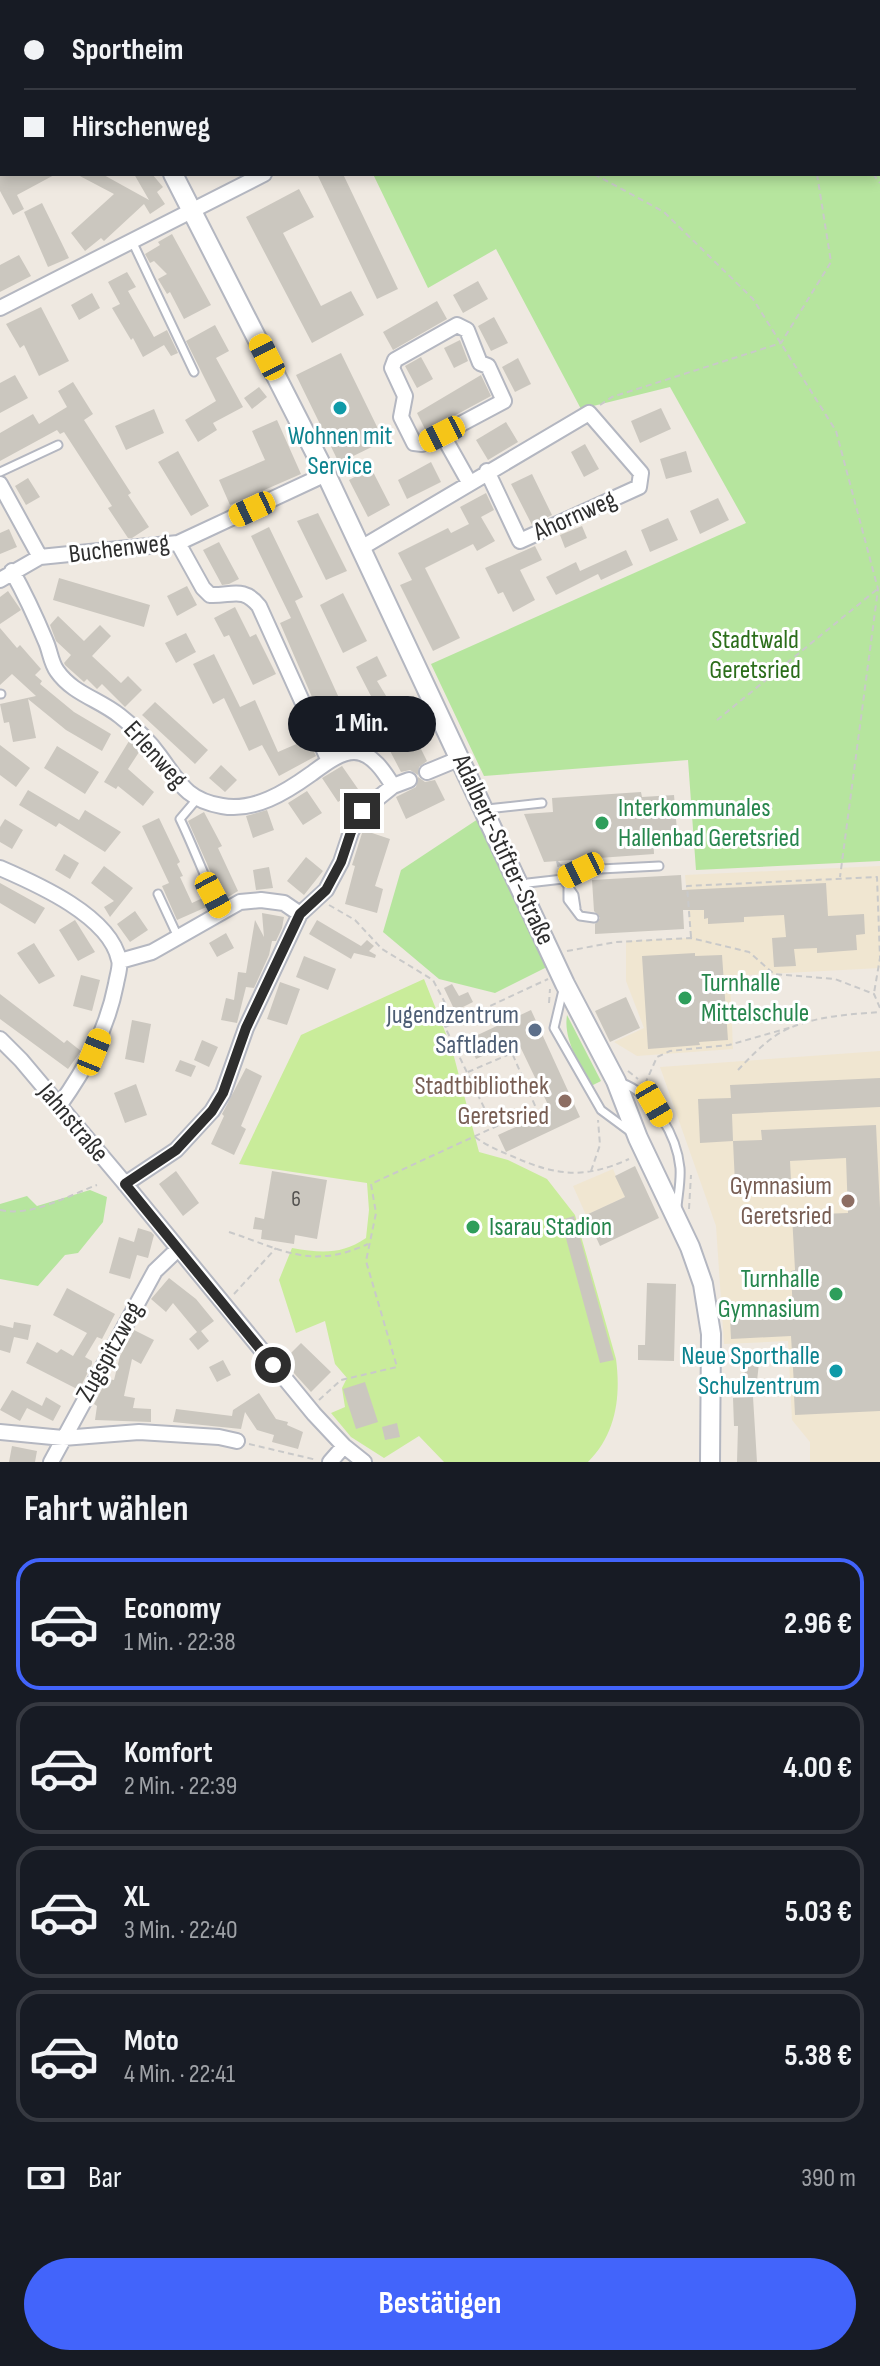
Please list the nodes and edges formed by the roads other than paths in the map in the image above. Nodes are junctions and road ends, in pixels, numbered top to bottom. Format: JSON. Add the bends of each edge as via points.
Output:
{"nodes":[{"id":1,"x":174,"y":176,"type":"edge"},
{"id":2,"x":260,"y":176,"type":"edge"},
{"id":3,"x":192,"y":211,"type":"junction"},
{"id":4,"x":132,"y":241,"type":"junction"},
{"id":5,"x":0,"y":308,"type":"edge"},
{"id":6,"x":194,"y":372,"type":"dead end"},
{"id":7,"x":442,"y":434,"type":"junction"},
{"id":8,"x":58,"y":445,"type":"dead end"},
{"id":9,"x":487,"y":471,"type":"junction"},
{"id":10,"x":0,"y":472,"type":"edge"},
{"id":11,"x":326,"y":474,"type":"junction"},
{"id":12,"x":469,"y":482,"type":"junction"},
{"id":13,"x":0,"y":484,"type":"edge"},
{"id":14,"x":178,"y":543,"type":"junction"},
{"id":15,"x":361,"y":548,"type":"junction"},
{"id":16,"x":40,"y":557,"type":"junction"},
{"id":17,"x":6,"y":575,"type":"edge"},
{"id":18,"x":461,"y":758,"type":"junction"},
{"id":19,"x":329,"y":761,"type":"junction"},
{"id":20,"x":427,"y":772,"type":"dead end"},
{"id":21,"x":409,"y":780,"type":"dead end"},
{"id":22,"x":393,"y":786,"type":"junction"},
{"id":23,"x":197,"y":799,"type":"junction"},
{"id":24,"x":542,"y":803,"type":"dead end"},
{"id":25,"x":484,"y":809,"type":"junction"},
{"id":26,"x":659,"y":866,"type":"dead end"},
{"id":27,"x":0,"y":868,"type":"edge"},
{"id":28,"x":563,"y":879,"type":"junction"},
{"id":29,"x":521,"y":889,"type":"junction"},
{"id":30,"x":158,"y":894,"type":"dead end"},
{"id":31,"x":222,"y":913,"type":"junction"},
{"id":32,"x":300,"y":914,"type":"junction"},
{"id":33,"x":594,"y":918,"type":"dead end"},
{"id":34,"x":178,"y":937,"type":"junction"},
{"id":35,"x":120,"y":961,"type":"junction"},
{"id":36,"x":565,"y":984,"type":"junction"},
{"id":37,"x":0,"y":1039,"type":"edge"},
{"id":38,"x":616,"y":1081,"type":"junction"},
{"id":39,"x":59,"y":1106,"type":"junction"},
{"id":40,"x":638,"y":1138,"type":"junction"},
{"id":41,"x":125,"y":1184,"type":"junction"},
{"id":42,"x":676,"y":1217,"type":"junction"},
{"id":43,"x":178,"y":1249,"type":"junction"},
{"id":44,"x":0,"y":1432,"type":"edge"},
{"id":45,"x":63,"y":1438,"type":"junction"},
{"id":46,"x":237,"y":1441,"type":"road end"},
{"id":47,"x":344,"y":1446,"type":"junction"},
{"id":48,"x":51,"y":1462,"type":"edge"},
{"id":49,"x":328,"y":1462,"type":"edge"},
{"id":50,"x":364,"y":1462,"type":"edge"},
{"id":51,"x":710,"y":1462,"type":"edge"}],
"edges":[{"from":1,"to":3,"type":"street","name":"Adalbert-Stifter-Straße"},
{"from":2,"to":3,"type":"street"},
{"from":3,"to":4,"type":"street"},
{"from":3,"to":11,"type":"street","name":"Adalbert-Stifter-Straße"},
{"from":4,"to":5,"type":"street"},
{"from":4,"to":6,"type":"lane"},
{"from":7,"to":7,"type":"street","via":[[504,401],[467,330],[457,325],[395,360],[392,368],[405,396],[401,417],[414,443]]},
{"from":7,"to":12,"type":"street"},
{"from":8,"to":10,"type":"lane"},
{"from":9,"to":9,"type":"street","name":"Ahornweg","via":[[589,413],[641,473],[639,487],[520,541]]},
{"from":9,"to":12,"type":"street"},
{"from":11,"to":14,"type":"street","name":"Buchenweg"},
{"from":11,"to":15,"type":"street","name":"Adalbert-Stifter-Straße"},
{"from":12,"to":15,"type":"street"},
{"from":13,"to":16,"type":"street"},
{"from":14,"to":16,"type":"street","name":"Buchenweg"},
{"from":14,"to":19,"type":"street","via":[[210,595],[238,592],[259,606]]},
{"from":15,"to":18,"type":"street","name":"Adalbert-Stifter-Straße"},
{"from":16,"to":17,"type":"street","name":"Buchenweg"},
{"from":17,"to":23,"type":"street","name":"Erlenweg","via":[[46,642],[56,670],[76,691],[120,716]]},
{"from":18,"to":20,"type":"street"},
{"from":18,"to":25,"type":"street","name":"Adalbert-Stifter-Straße"},
{"from":19,"to":22,"type":"street","name":"Erlenweg","via":[[352,752],[365,755]]},
{"from":19,"to":23,"type":"street","name":"Erlenweg","via":[[295,785],[240,808]]},
{"from":21,"to":22,"type":"street"},
{"from":22,"to":32,"type":"street","via":[[362,811],[326,890]]},
{"from":23,"to":31,"type":"lane","via":[[180,819]]},
{"from":24,"to":25,"type":"lane"},
{"from":25,"to":29,"type":"street","name":"Adalbert-Stifter-Straße"},
{"from":26,"to":28,"type":"lane","via":[[581,870]]},
{"from":27,"to":35,"type":"street","via":[[80,911],[104,931]]},
{"from":28,"to":29,"type":"lane","via":[[528,883]]},
{"from":28,"to":33,"type":"lane","via":[[580,916]]},
{"from":29,"to":36,"type":"street","name":"Adalbert-Stifter-Straße"},
{"from":30,"to":34,"type":"lane"},
{"from":31,"to":32,"type":"street","via":[[240,902],[261,900],[284,903]]},
{"from":31,"to":34,"type":"street"},
{"from":32,"to":41,"type":"street","via":[[212,1111],[176,1150]]},
{"from":34,"to":35,"type":"street"},
{"from":35,"to":39,"type":"street","via":[[111,1009],[94,1052]]},
{"from":36,"to":38,"type":"street","name":"Adalbert-Stifter-Straße"},
{"from":36,"to":40,"type":"lane","via":[[554,1028],[601,1110]]},
{"from":37,"to":39,"type":"street","name":"Jahnstraße"},
{"from":38,"to":40,"type":"street","name":"Adalbert-Stifter-Straße"},
{"from":38,"to":42,"type":"lane","via":[[636,1088],[663,1120],[680,1169]]},
{"from":39,"to":41,"type":"street","name":"Jahnstraße"},
{"from":40,"to":42,"type":"street","name":"Adalbert-Stifter-Straße"},
{"from":41,"to":43,"type":"street","name":"Jahnstraße"},
{"from":42,"to":51,"type":"street","name":"Adalbert-Stifter-Straße","via":[[703,1284],[711,1334]]},
{"from":43,"to":45,"type":"street","name":"Zugspitzweg","via":[[155,1271]]},
{"from":43,"to":47,"type":"street","name":"Jahnstraße"},
{"from":44,"to":45,"type":"street"},
{"from":45,"to":46,"type":"street","via":[[139,1432]]},
{"from":45,"to":48,"type":"street","name":"Zugspitzweg"},
{"from":47,"to":49,"type":"street"},
{"from":47,"to":50,"type":"street","name":"Jahnstraße"}]}
